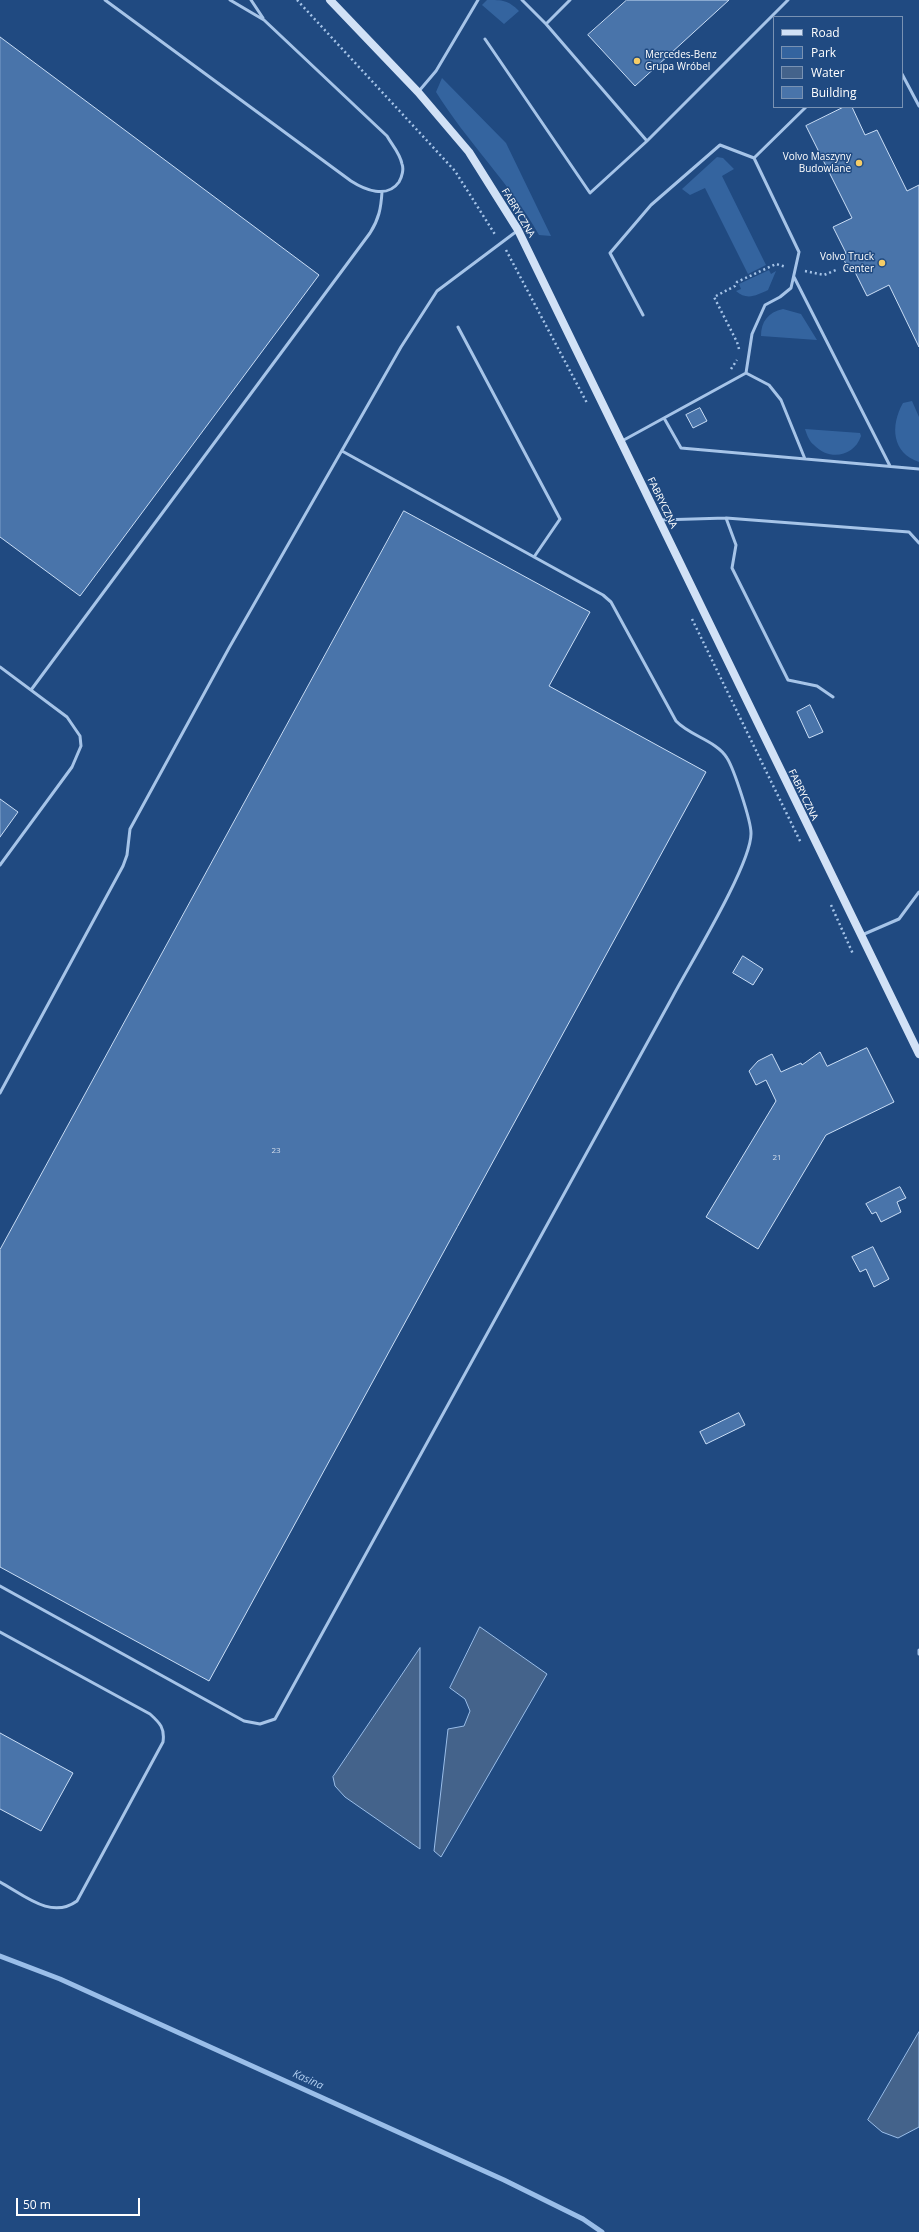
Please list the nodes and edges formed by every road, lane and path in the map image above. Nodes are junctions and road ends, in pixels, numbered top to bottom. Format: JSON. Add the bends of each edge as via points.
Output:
{"nodes":[{"id":1,"x":105,"y":0,"type":"edge"},
{"id":2,"x":230,"y":0,"type":"edge"},
{"id":3,"x":251,"y":0,"type":"edge"},
{"id":4,"x":297,"y":0,"type":"edge"},
{"id":5,"x":330,"y":0,"type":"edge"},
{"id":6,"x":478,"y":0,"type":"edge"},
{"id":7,"x":522,"y":0,"type":"edge"},
{"id":8,"x":570,"y":0,"type":"edge"},
{"id":9,"x":788,"y":0,"type":"edge"},
{"id":10,"x":264,"y":20,"type":"junction"},
{"id":11,"x":546,"y":24,"type":"junction"},
{"id":12,"x":485,"y":39,"type":"dead end"},
{"id":13,"x":903,"y":76,"type":"edge"},
{"id":14,"x":418,"y":92,"type":"junction"},
{"id":15,"x":919,"y":106,"type":"edge"},
{"id":16,"x":805,"y":108,"type":"edge"},
{"id":17,"x":647,"y":141,"type":"junction"},
{"id":18,"x":754,"y":158,"type":"junction"},
{"id":19,"x":382,"y":192,"type":"junction"},
{"id":20,"x":518,"y":230,"type":"junction"},
{"id":21,"x":500,"y":242,"type":"junction"},
{"id":22,"x":793,"y":277,"type":"junction"},
{"id":23,"x":643,"y":315,"type":"dead end"},
{"id":24,"x":458,"y":327,"type":"dead end"},
{"id":25,"x":746,"y":373,"type":"junction"},
{"id":26,"x":588,"y":405,"type":"dead end"},
{"id":27,"x":664,"y":418,"type":"junction"},
{"id":28,"x":621,"y":442,"type":"junction"},
{"id":29,"x":342,"y":451,"type":"junction"},
{"id":30,"x":804,"y":459,"type":"junction"},
{"id":31,"x":890,"y":466,"type":"junction"},
{"id":32,"x":919,"y":469,"type":"edge"},
{"id":33,"x":726,"y":518,"type":"junction"},
{"id":34,"x":659,"y":520,"type":"junction"},
{"id":35,"x":919,"y":543,"type":"edge"},
{"id":36,"x":534,"y":557,"type":"junction"},
{"id":37,"x":689,"y":613,"type":"dead end"},
{"id":38,"x":0,"y":667,"type":"edge"},
{"id":39,"x":31,"y":690,"type":"junction"},
{"id":40,"x":832,"y":697,"type":"dead end"},
{"id":41,"x":803,"y":847,"type":"dead end"},
{"id":42,"x":0,"y":865,"type":"edge"},
{"id":43,"x":919,"y":892,"type":"edge"},
{"id":44,"x":830,"y":904,"type":"dead end"},
{"id":45,"x":862,"y":935,"type":"junction"},
{"id":46,"x":853,"y":954,"type":"dead end"},
{"id":47,"x":919,"y":1054,"type":"edge"},
{"id":48,"x":0,"y":1093,"type":"edge"},
{"id":49,"x":0,"y":1586,"type":"edge"},
{"id":50,"x":0,"y":1632,"type":"edge"},
{"id":51,"x":919,"y":1650,"type":"edge"},
{"id":52,"x":919,"y":1654,"type":"edge"},
{"id":53,"x":0,"y":1882,"type":"edge"}],
"edges":[{"from":1,"to":19,"type":"lane","via":[[350,181],[364,188]]},
{"from":2,"to":10,"type":"lane"},
{"from":3,"to":10,"type":"lane"},
{"from":4,"to":21,"type":"path","via":[[455,171]]},
{"from":5,"to":14,"type":"main road","name":"FABRYCZNA"},
{"from":6,"to":14,"type":"lane","via":[[436,71]]},
{"from":7,"to":11,"type":"lane"},
{"from":8,"to":11,"type":"lane"},
{"from":9,"to":17,"type":"lane"},
{"from":10,"to":19,"type":"lane","via":[[387,136],[400,156],[403,169],[398,182],[389,191]]},
{"from":11,"to":17,"type":"lane"},
{"from":12,"to":17,"type":"lane","via":[[590,193]]},
{"from":13,"to":15,"type":"lane"},
{"from":14,"to":20,"type":"main road","name":"FABRYCZNA","via":[[469,152]]},
{"from":16,"to":18,"type":"lane"},
{"from":18,"to":22,"type":"lane","via":[[799,252]]},
{"from":18,"to":23,"type":"lane","via":[[720,145],[651,205],[610,253]]},
{"from":19,"to":39,"type":"lane","via":[[381,209],[370,232]]},
{"from":20,"to":21,"type":"lane"},
{"from":20,"to":28,"type":"main road","name":"FABRYCZNA"},
{"from":21,"to":26,"type":"path"},
{"from":21,"to":29,"type":"lane","via":[[437,292],[400,347]]},
{"from":22,"to":25,"type":"lane","via":[[791,288],[764,305],[752,334]]},
{"from":22,"to":31,"type":"lane"},
{"from":24,"to":36,"type":"lane","via":[[560,519]]},
{"from":25,"to":27,"type":"lane"},
{"from":25,"to":30,"type":"lane","via":[[769,385],[780,400]]},
{"from":27,"to":28,"type":"lane"},
{"from":27,"to":30,"type":"lane","via":[[681,448]]},
{"from":28,"to":34,"type":"main road","name":"FABRYCZNA"},
{"from":29,"to":36,"type":"lane"},
{"from":29,"to":48,"type":"lane","via":[[229,648],[130,829],[123,866]]},
{"from":30,"to":31,"type":"lane"},
{"from":31,"to":32,"type":"lane"},
{"from":33,"to":34,"type":"lane"},
{"from":33,"to":35,"type":"lane","via":[[909,532]]},
{"from":33,"to":40,"type":"lane","via":[[736,545],[732,568],[788,680],[817,686]]},
{"from":34,"to":45,"type":"main road","name":"FABRYCZNA","via":[[800,813]]},
{"from":36,"to":49,"type":"lane","via":[[603,595],[611,602],[676,721],[714,746],[727,758],[751,833],[746,859],[275,1719],[260,1724],[244,1721]]},
{"from":37,"to":41,"type":"path"},
{"from":38,"to":39,"type":"lane"},
{"from":39,"to":42,"type":"lane","via":[[70,721],[80,736],[81,746],[72,767]]},
{"from":43,"to":45,"type":"lane","via":[[899,919]]},
{"from":44,"to":46,"type":"path"},
{"from":45,"to":47,"type":"main road","name":"FABRYCZNA"},
{"from":50,"to":53,"type":"lane","via":[[150,1714],[165,1733],[163,1742],[77,1901],[68,1907],[45,1907]]},
{"from":51,"to":52,"type":"lane"}]}
